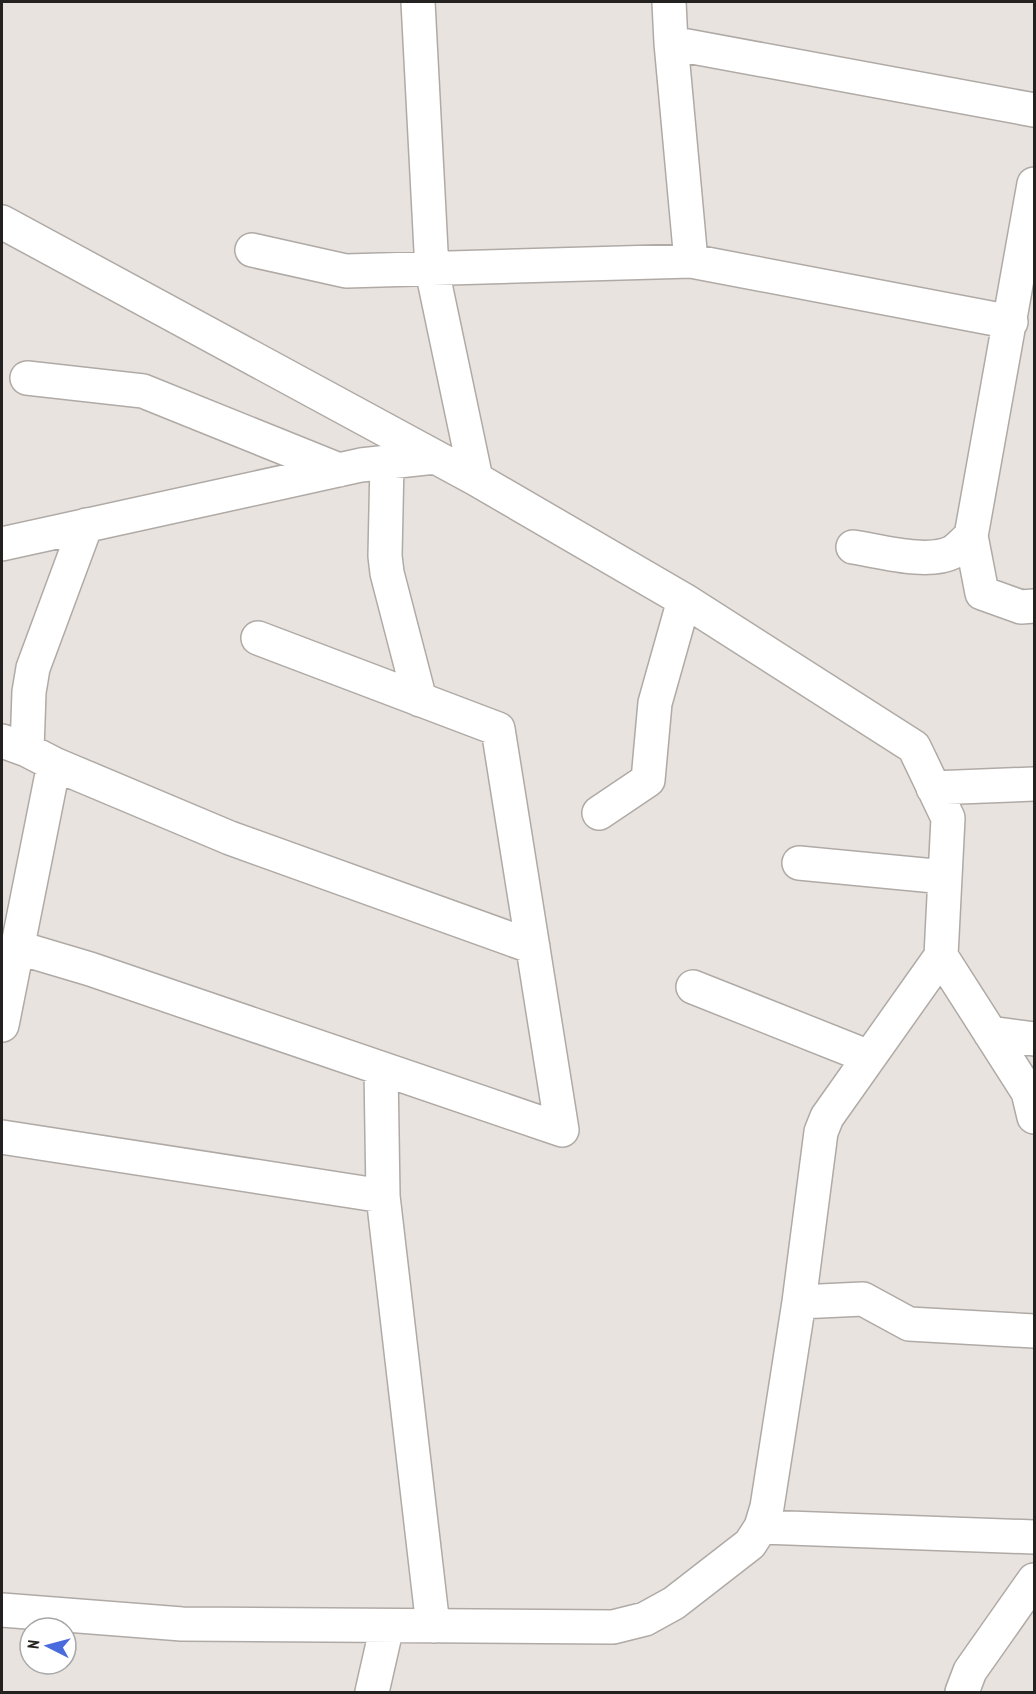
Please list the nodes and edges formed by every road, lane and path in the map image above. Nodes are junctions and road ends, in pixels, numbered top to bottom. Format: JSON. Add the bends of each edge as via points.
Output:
{"nodes":[{"id":1,"x":418,"y":2,"type":"edge"},
{"id":2,"x":669,"y":2,"type":"edge"},
{"id":3,"x":670,"y":43,"type":"junction"},
{"id":4,"x":1035,"y":110,"type":"edge"},
{"id":5,"x":1035,"y":184,"type":"edge"},
{"id":6,"x":2,"y":222,"type":"edge"},
{"id":7,"x":252,"y":250,"type":"dead end"},
{"id":8,"x":691,"y":261,"type":"junction"},
{"id":9,"x":432,"y":270,"type":"junction"},
{"id":10,"x":1011,"y":322,"type":"junction"},
{"id":11,"x":27,"y":378,"type":"dead end"},
{"id":12,"x":435,"y":457,"type":"junction"},
{"id":13,"x":387,"y":462,"type":"junction"},
{"id":14,"x":339,"y":470,"type":"junction"},
{"id":15,"x":476,"y":479,"type":"junction"},
{"id":16,"x":86,"y":525,"type":"junction"},
{"id":17,"x":971,"y":536,"type":"junction"},
{"id":18,"x":2,"y":544,"type":"edge"},
{"id":19,"x":854,"y":547,"type":"dead end"},
{"id":20,"x":684,"y":600,"type":"junction"},
{"id":21,"x":1035,"y":606,"type":"edge"},
{"id":22,"x":258,"y":638,"type":"dead end"},
{"id":23,"x":420,"y":700,"type":"junction"},
{"id":24,"x":27,"y":752,"type":"edge"},
{"id":25,"x":1035,"y":784,"type":"edge"},
{"id":26,"x":933,"y":788,"type":"junction"},
{"id":27,"x":599,"y":813,"type":"dead end"},
{"id":28,"x":798,"y":863,"type":"dead end"},
{"id":29,"x":945,"y":877,"type":"junction"},
{"id":30,"x":16,"y":947,"type":"junction"},
{"id":31,"x":533,"y":947,"type":"junction"},
{"id":32,"x":941,"y":956,"type":"junction"},
{"id":33,"x":693,"y":987,"type":"dead end"},
{"id":34,"x":2,"y":1025,"type":"edge"},
{"id":35,"x":990,"y":1033,"type":"junction"},
{"id":36,"x":1035,"y":1039,"type":"edge"},
{"id":37,"x":869,"y":1057,"type":"junction"},
{"id":38,"x":381,"y":1069,"type":"junction"},
{"id":39,"x":1034,"y":1110,"type":"edge"},
{"id":40,"x":2,"y":1137,"type":"edge"},
{"id":41,"x":383,"y":1196,"type":"junction"},
{"id":42,"x":799,"y":1302,"type":"junction"},
{"id":43,"x":1035,"y":1331,"type":"edge"},
{"id":44,"x":762,"y":1527,"type":"junction"},
{"id":45,"x":1035,"y":1537,"type":"edge"},
{"id":46,"x":1035,"y":1580,"type":"edge"},
{"id":47,"x":2,"y":1610,"type":"edge"},
{"id":48,"x":387,"y":1626,"type":"junction"},
{"id":49,"x":433,"y":1626,"type":"junction"},
{"id":50,"x":372,"y":1692,"type":"edge"},
{"id":51,"x":962,"y":1692,"type":"edge"}],
"edges":[{"from":1,"to":9,"type":"street"},
{"from":2,"to":3,"type":"street"},
{"from":3,"to":4,"type":"street"},
{"from":3,"to":8,"type":"street"},
{"from":5,"to":10,"type":"street"},
{"from":6,"to":12,"type":"street"},
{"from":7,"to":9,"type":"street","via":[[346,271]]},
{"from":8,"to":9,"type":"street"},
{"from":8,"to":10,"type":"street"},
{"from":9,"to":15,"type":"street"},
{"from":10,"to":17,"type":"street"},
{"from":11,"to":14,"type":"street","via":[[143,391]]},
{"from":12,"to":13,"type":"street"},
{"from":12,"to":15,"type":"street"},
{"from":13,"to":14,"type":"street"},
{"from":13,"to":23,"type":"street","via":[[387,573]]},
{"from":14,"to":16,"type":"street"},
{"from":15,"to":20,"type":"street"},
{"from":16,"to":18,"type":"street"},
{"from":16,"to":24,"type":"street","via":[[33,668]]},
{"from":17,"to":19,"type":"street","via":[[953,551],[936,557]]},
{"from":17,"to":21,"type":"street","via":[[982,593],[1020,607]]},
{"from":20,"to":26,"type":"street","via":[[914,747]]},
{"from":20,"to":27,"type":"street","via":[[655,703],[648,780]]},
{"from":22,"to":23,"type":"street"},
{"from":23,"to":31,"type":"street","via":[[498,729]]},
{"from":24,"to":30,"type":"street"},
{"from":24,"to":31,"type":"street","via":[[230,838]]},
{"from":25,"to":26,"type":"street"},
{"from":26,"to":29,"type":"street","via":[[948,818]]},
{"from":28,"to":29,"type":"street"},
{"from":29,"to":32,"type":"street"},
{"from":30,"to":34,"type":"street"},
{"from":30,"to":38,"type":"street"},
{"from":31,"to":38,"type":"street","via":[[562,1130]]},
{"from":32,"to":35,"type":"street"},
{"from":32,"to":37,"type":"street"},
{"from":33,"to":37,"type":"street"},
{"from":35,"to":36,"type":"street"},
{"from":35,"to":39,"type":"street","via":[[1028,1092]]},
{"from":37,"to":42,"type":"street","via":[[827,1117],[821,1132]]},
{"from":38,"to":41,"type":"street"},
{"from":40,"to":41,"type":"street"},
{"from":41,"to":49,"type":"street"},
{"from":42,"to":43,"type":"street","via":[[862,1299],[909,1324]]},
{"from":42,"to":44,"type":"street"},
{"from":44,"to":45,"type":"street"},
{"from":44,"to":49,"type":"street","via":[[750,1544],[674,1603],[645,1619],[613,1626]]},
{"from":46,"to":51,"type":"street","via":[[970,1671]]},
{"from":47,"to":48,"type":"street","via":[[182,1624]]},
{"from":48,"to":49,"type":"street"},
{"from":48,"to":50,"type":"street"}]}
